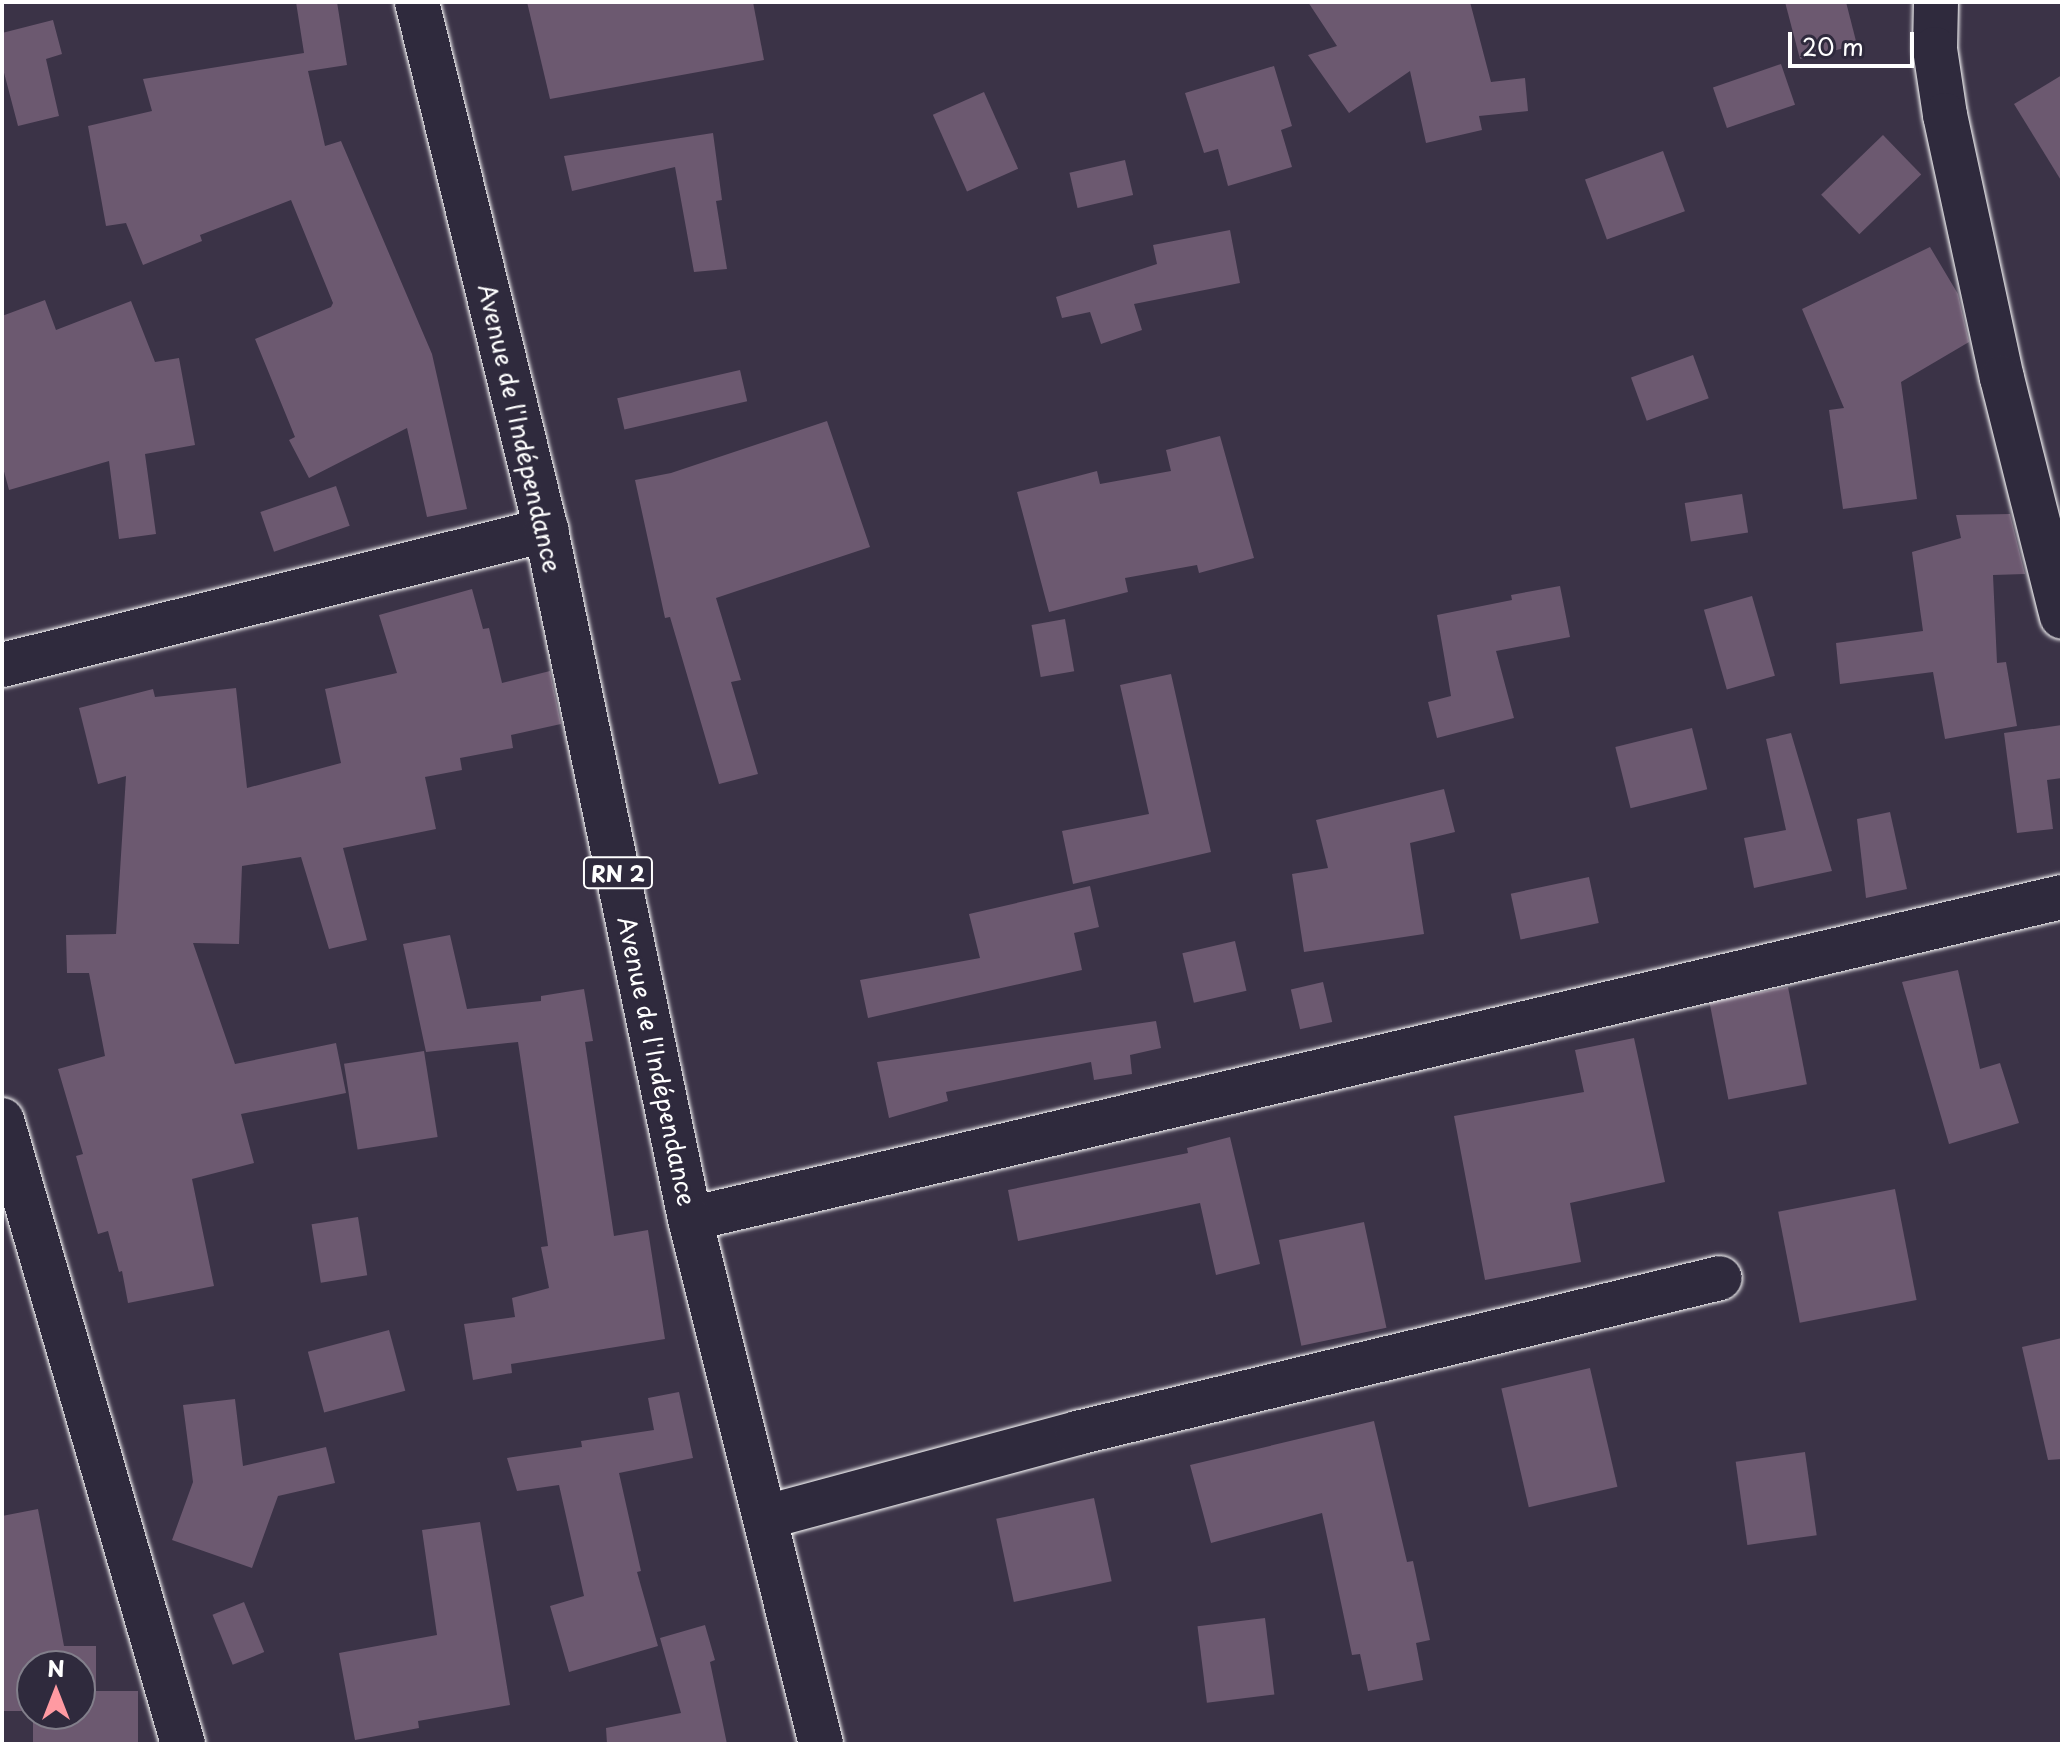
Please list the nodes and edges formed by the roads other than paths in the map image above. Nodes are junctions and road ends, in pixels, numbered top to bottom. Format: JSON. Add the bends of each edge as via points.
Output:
{"nodes":[{"id":1,"x":417,"y":2,"type":"edge"},
{"id":2,"x":1936,"y":2,"type":"edge"},
{"id":3,"x":546,"y":530,"type":"junction"},
{"id":4,"x":2062,"y":617,"type":"edge"},
{"id":5,"x":2,"y":665,"type":"edge"},
{"id":6,"x":2062,"y":897,"type":"edge"},
{"id":7,"x":2,"y":1120,"type":"edge"},
{"id":8,"x":690,"y":1219,"type":"junction"},
{"id":9,"x":1720,"y":1278,"type":"dead end"},
{"id":10,"x":766,"y":1517,"type":"junction"},
{"id":11,"x":183,"y":1744,"type":"edge"},
{"id":12,"x":821,"y":1744,"type":"edge"}],
"edges":[{"from":1,"to":3,"type":"street","name":"Avenue de l'Indépendance","number":"RN 2"},
{"from":2,"to":4,"type":"street","via":[[1935,49],[1945,115],[2002,378]]},
{"from":3,"to":5,"type":"street"},
{"from":3,"to":8,"type":"street","name":"Avenue de l'Indépendance","number":"RN 2"},
{"from":6,"to":8,"type":"street"},
{"from":7,"to":11,"type":"street"},
{"from":8,"to":10,"type":"street","name":"Avenue de l'Indépendance","number":"RN 2"},
{"from":9,"to":10,"type":"street","via":[[1077,1433]]},
{"from":10,"to":12,"type":"street","name":"Avenue de l'Indépendance","number":"RN 2"}]}
